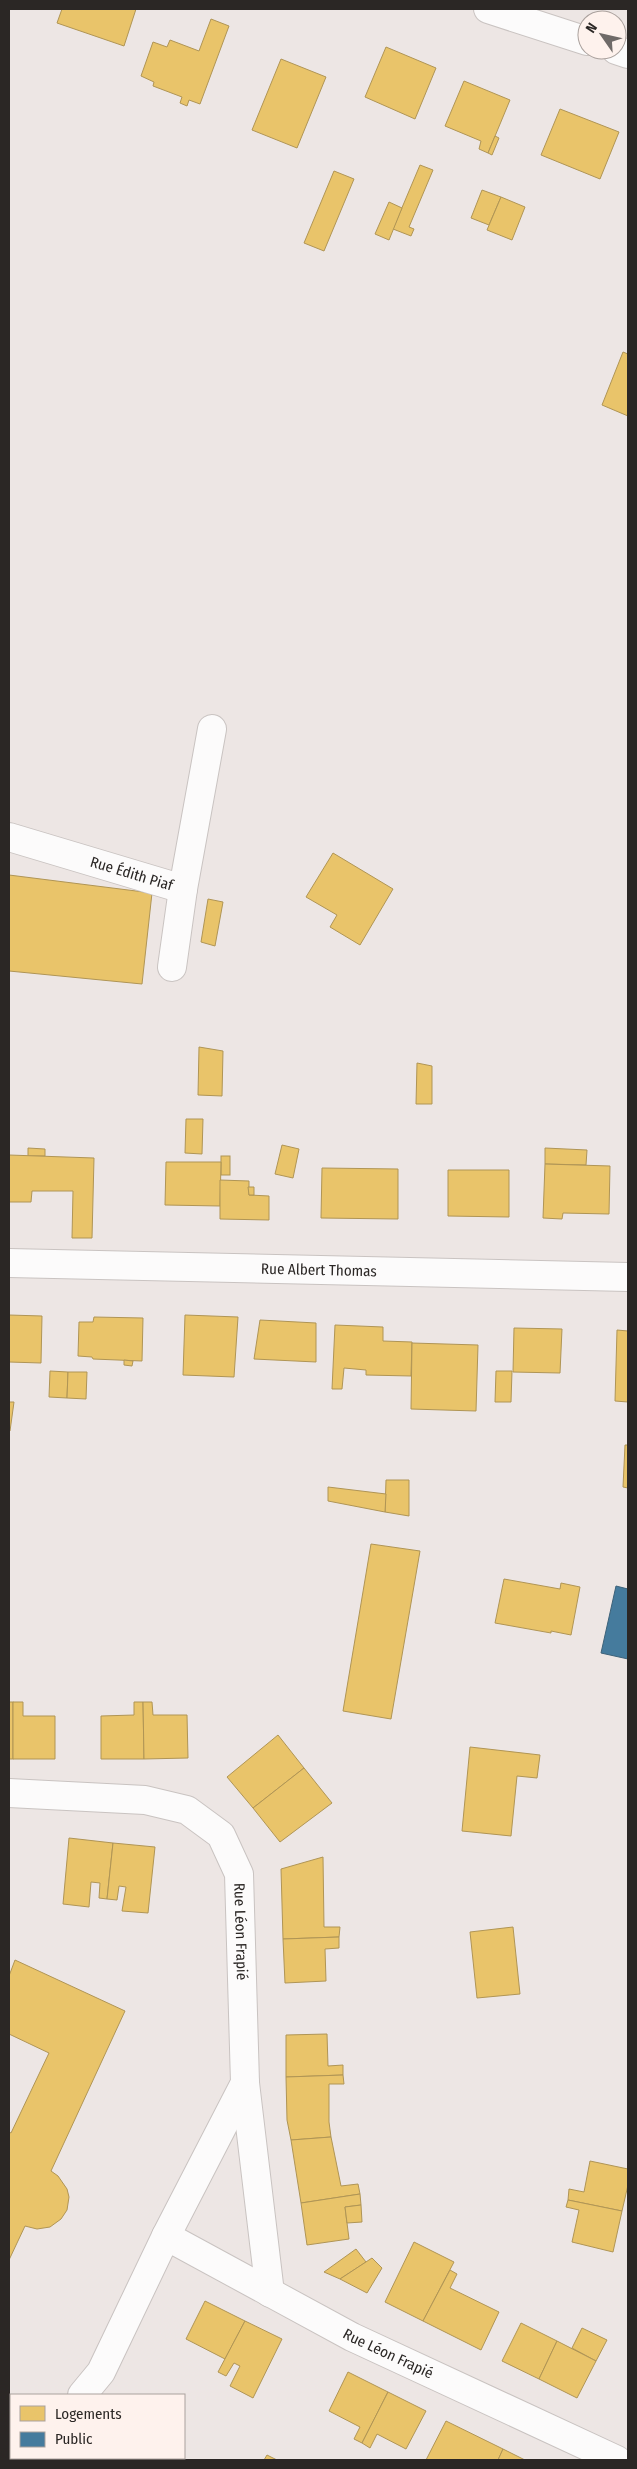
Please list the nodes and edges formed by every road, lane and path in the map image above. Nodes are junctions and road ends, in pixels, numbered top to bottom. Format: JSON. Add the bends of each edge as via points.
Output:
{"nodes":[{"id":1,"x":488,"y":9,"type":"edge"},
{"id":2,"x":577,"y":38,"type":"edge"},
{"id":3,"x":212,"y":729,"type":"dead end"},
{"id":4,"x":9,"y":837,"type":"edge"},
{"id":5,"x":183,"y":889,"type":"junction"},
{"id":6,"x":172,"y":967,"type":"dead end"},
{"id":7,"x":9,"y":1263,"type":"edge"},
{"id":8,"x":628,"y":1277,"type":"edge"},
{"id":9,"x":9,"y":1794,"type":"edge"},
{"id":10,"x":245,"y":2083,"type":"junction"},
{"id":11,"x":166,"y":2236,"type":"junction"},
{"id":12,"x":270,"y":2292,"type":"junction"},
{"id":13,"x":83,"y":2394,"type":"edge"},
{"id":14,"x":617,"y":2460,"type":"edge"}],
"edges":[{"from":1,"to":2,"type":"street"},
{"from":3,"to":5,"type":"street","name":"Rue Édith Piaf"},
{"from":4,"to":5,"type":"street","name":"Rue Édith Piaf"},
{"from":5,"to":6,"type":"street"},
{"from":7,"to":8,"type":"street","name":"Rue Albert Thomas"},
{"from":9,"to":10,"type":"street","name":"Rue Léon Frapié","via":[[145,1800],[186,1810],[220,1835],[240,1874]]},
{"from":10,"to":11,"type":"street","name":"Rue Léon Frapié"},
{"from":10,"to":12,"type":"street"},
{"from":11,"to":12,"type":"street","name":"Rue Léon Frapié"},
{"from":11,"to":13,"type":"street","name":"Rue Léon Frapié","via":[[101,2372]]},
{"from":12,"to":14,"type":"street","name":"Rue Léon Frapié","via":[[352,2337]]}]}
